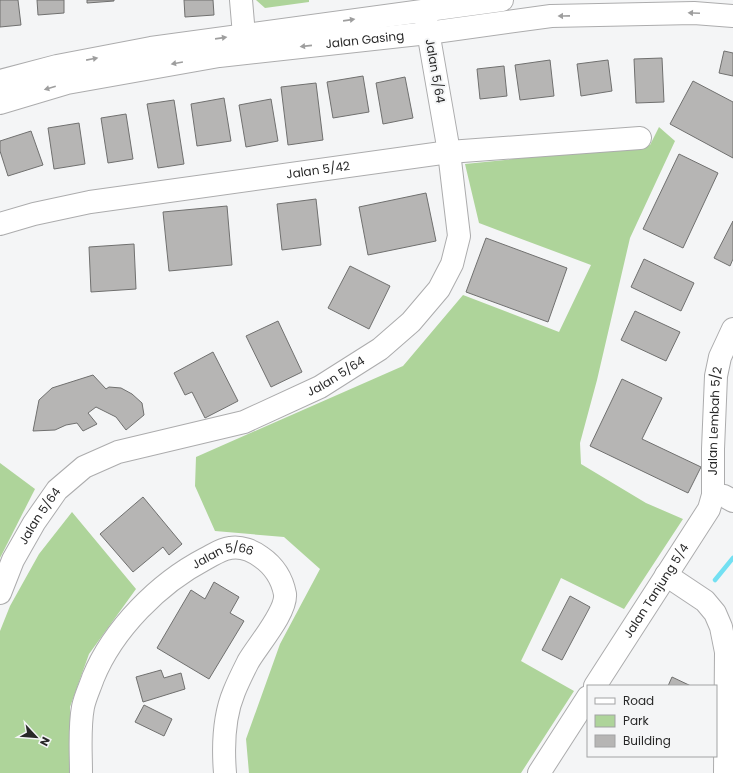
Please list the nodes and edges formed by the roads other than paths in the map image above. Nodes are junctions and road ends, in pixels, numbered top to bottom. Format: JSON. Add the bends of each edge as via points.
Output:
{"nodes":[{"id":1,"x":241,"y":0,"type":"edge"},
{"id":2,"x":502,"y":0,"type":"edge"},
{"id":3,"x":424,"y":10,"type":"junction"},
{"id":4,"x":733,"y":16,"type":"edge"},
{"id":5,"x":428,"y":33,"type":"junction"},
{"id":6,"x":244,"y":35,"type":"junction"},
{"id":7,"x":0,"y":81,"type":"edge"},
{"id":8,"x":0,"y":102,"type":"edge"},
{"id":9,"x":640,"y":138,"type":"dead end"},
{"id":10,"x":449,"y":152,"type":"junction"},
{"id":11,"x":0,"y":224,"type":"edge"},
{"id":12,"x":733,"y":329,"type":"edge"},
{"id":13,"x":723,"y":498,"type":"edge"},
{"id":14,"x":666,"y":575,"type":"junction"},
{"id":15,"x":0,"y":593,"type":"edge"},
{"id":16,"x":596,"y":685,"type":"edge"},
{"id":17,"x":587,"y":699,"type":"edge"},
{"id":18,"x":81,"y":773,"type":"edge"},
{"id":19,"x":225,"y":773,"type":"edge"},
{"id":20,"x":539,"y":773,"type":"edge"},
{"id":21,"x":725,"y":773,"type":"edge"}],
"edges":[{"from":1,"to":6,"type":"street"},
{"from":2,"to":3,"type":"street","name":"Jalan Gasing"},
{"from":3,"to":5,"type":"street","name":"Jalan 5/64"},
{"from":6,"to":3,"type":"street","name":"Jalan Gasing","one_way":true},
{"from":4,"to":5,"type":"street","name":"Jalan Gasing","one_way":true,"via":[[694,13],[550,16]]},
{"from":5,"to":8,"type":"street","name":"Jalan Gasing","one_way":true,"via":[[219,56],[67,83]]},
{"from":5,"to":10,"type":"street","name":"Jalan 5/64"},
{"from":7,"to":6,"type":"street","name":"Jalan Gasing","one_way":true,"via":[[57,66],[151,48]]},
{"from":9,"to":10,"type":"street","name":"Jalan 5/42"},
{"from":10,"to":11,"type":"street","name":"Jalan 5/42","via":[[90,202]]},
{"from":10,"to":15,"type":"street","name":"Jalan 5/64","via":[[459,236],[452,264],[439,289],[411,322],[380,349],[320,387],[244,422],[118,452],[84,467],[57,490],[34,523],[13,560]]},
{"from":12,"to":13,"type":"street","name":"Jalan Lembah 5/2","via":[[720,357],[716,376],[713,449]]},
{"from":13,"to":14,"type":"street","name":"Jalan Tanjung 5/4","via":[[709,509]]},
{"from":14,"to":16,"type":"street","name":"Jalan Tanjung 5/4"},
{"from":14,"to":21,"type":"street","via":[[705,601],[715,613],[721,627],[726,652]]},
{"from":17,"to":20,"type":"street"},
{"from":18,"to":19,"type":"street","name":"Jalan 5/66","via":[[83,707],[94,677],[109,648],[129,621],[158,591],[195,564],[231,547],[245,548],[271,565],[279,576],[285,595],[281,613],[248,662],[233,694],[227,723]]}]}
